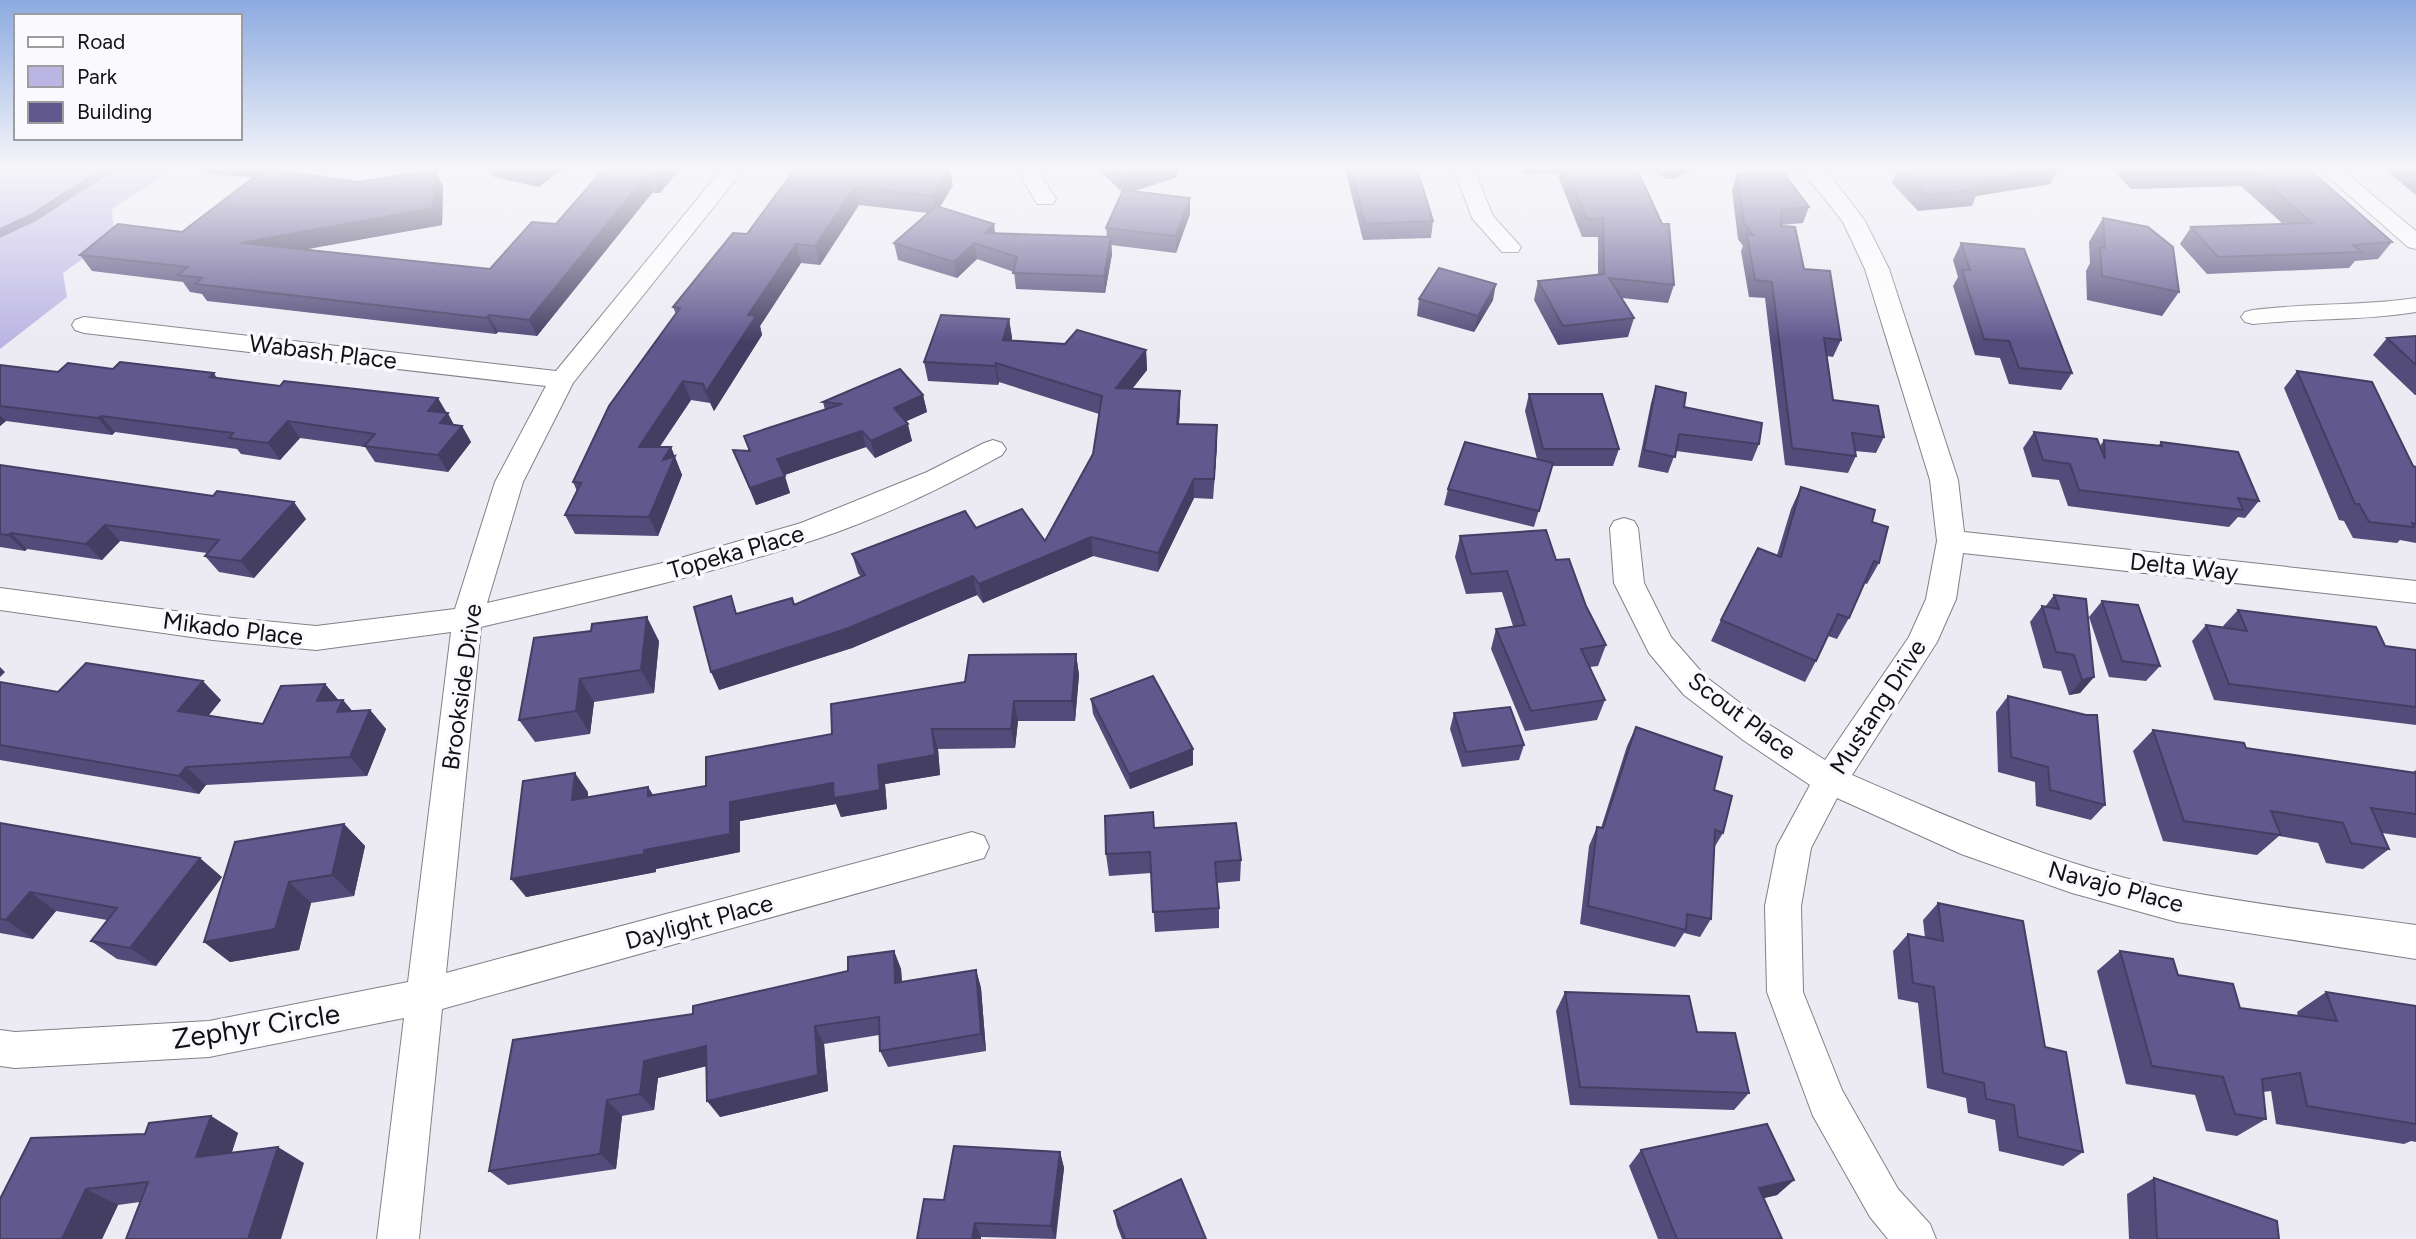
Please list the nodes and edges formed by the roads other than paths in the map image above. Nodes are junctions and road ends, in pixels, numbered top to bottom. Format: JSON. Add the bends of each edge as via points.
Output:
{"nodes":[{"id":1,"x":686,"y":227,"type":"edge"},
{"id":2,"x":1491,"y":227,"type":"edge"},
{"id":3,"x":1857,"y":227,"type":"edge"},
{"id":4,"x":2398,"y":227,"type":"edge"},
{"id":5,"x":2416,"y":242,"type":"edge"},
{"id":6,"x":1510,"y":247,"type":"dead end"},
{"id":7,"x":2416,"y":305,"type":"edge"},
{"id":8,"x":2253,"y":317,"type":"dead end"},
{"id":9,"x":84,"y":325,"type":"dead end"},
{"id":10,"x":562,"y":380,"type":"junction"},
{"id":11,"x":993,"y":449,"type":"dead end"},
{"id":12,"x":1624,"y":527,"type":"dead end"},
{"id":13,"x":1951,"y":541,"type":"junction"},
{"id":14,"x":2416,"y":592,"type":"edge"},
{"id":15,"x":0,"y":599,"type":"edge"},
{"id":16,"x":467,"y":619,"type":"junction"},
{"id":17,"x":1830,"y":780,"type":"junction"},
{"id":18,"x":972,"y":847,"type":"dead end"},
{"id":19,"x":2416,"y":942,"type":"edge"},
{"id":20,"x":426,"y":996,"type":"junction"},
{"id":21,"x":0,"y":1048,"type":"edge"},
{"id":22,"x":398,"y":1239,"type":"edge"},
{"id":23,"x":1915,"y":1239,"type":"edge"}],
"edges":[{"from":1,"to":10,"type":"street","name":"Brookside Drive"},
{"from":2,"to":6,"type":"street"},
{"from":3,"to":13,"type":"street","name":"Mustang Drive","via":[[1877,269],[1944,480]]},
{"from":4,"to":5,"type":"street"},
{"from":7,"to":8,"type":"street"},
{"from":9,"to":10,"type":"street","name":"Wabash Place"},
{"from":10,"to":16,"type":"street","name":"Brookside Drive","via":[[509,482]]},
{"from":11,"to":16,"type":"street","name":"Topeka Place","via":[[937,479],[810,531],[667,573]]},
{"from":12,"to":17,"type":"street","name":"Scout Place","via":[[1629,583],[1660,645],[1695,686]]},
{"from":13,"to":14,"type":"street","name":"Delta Way"},
{"from":13,"to":17,"type":"street","name":"Mustang Drive","via":[[1941,598],[1922,642]]},
{"from":15,"to":16,"type":"street","name":"Mikado Place","via":[[316,639]]},
{"from":16,"to":20,"type":"street","name":"Brookside Drive"},
{"from":17,"to":19,"type":"street","name":"Navajo Place","via":[[1973,843],[2072,878],[2177,906]]},
{"from":17,"to":23,"type":"street","name":"Mustang Drive","via":[[1794,846],[1783,906],[1785,992],[1827,1102],[1884,1203]]},
{"from":18,"to":20,"type":"street","name":"Daylight Place"},
{"from":20,"to":21,"type":"street","name":"Zephyr Circle","via":[[209,1039]]},
{"from":20,"to":22,"type":"street","name":"Brookside Drive"}]}
